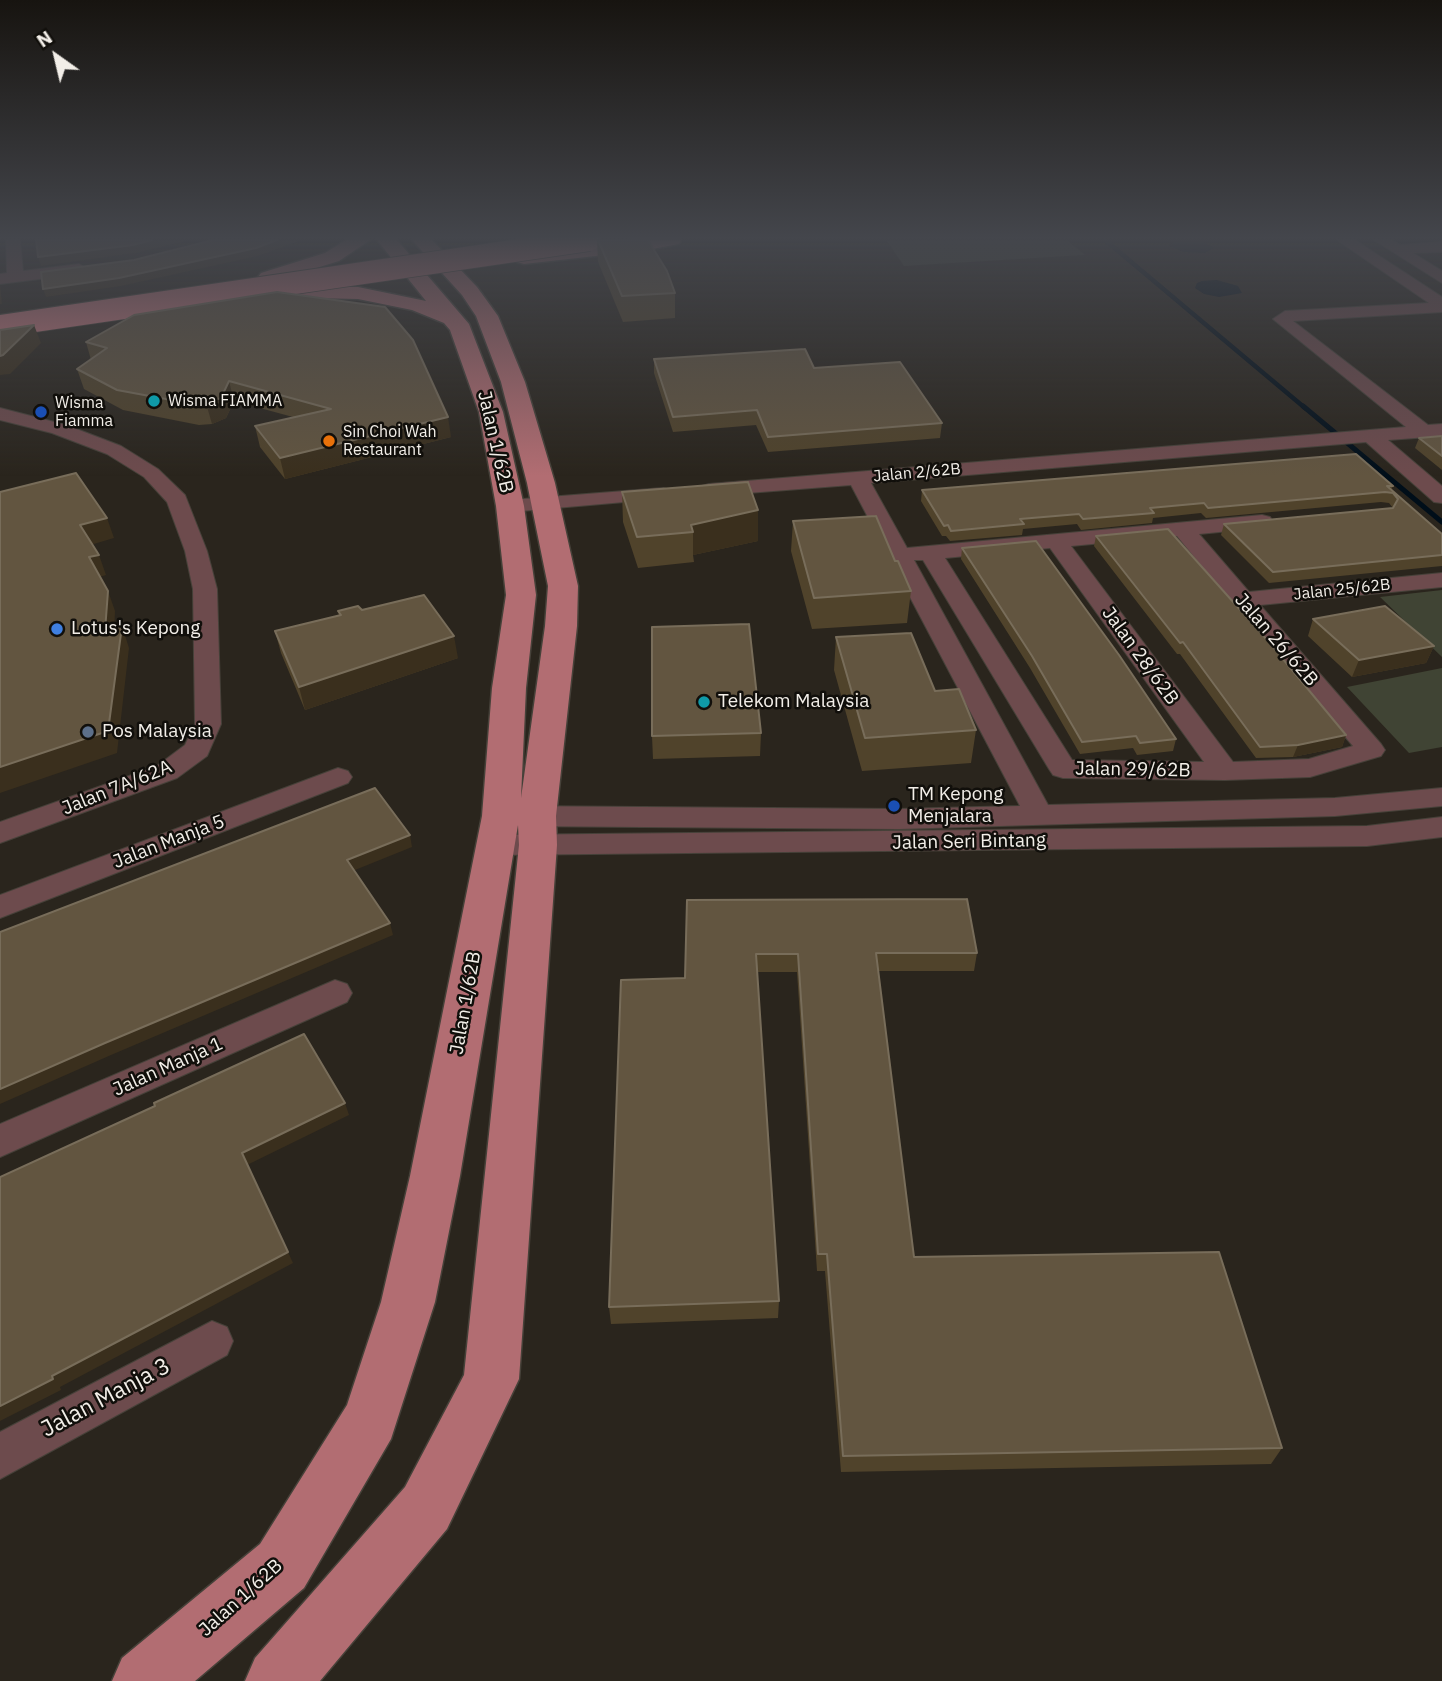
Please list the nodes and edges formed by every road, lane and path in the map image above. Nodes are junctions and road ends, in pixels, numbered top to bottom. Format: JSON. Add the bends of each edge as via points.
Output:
{"nodes":[{"id":1,"x":42,"y":318,"type":"edge"},
{"id":2,"x":43,"y":318,"type":"edge"},
{"id":3,"x":45,"y":318,"type":"edge"},
{"id":4,"x":447,"y":318,"type":"edge"},
{"id":5,"x":453,"y":318,"type":"edge"},
{"id":6,"x":488,"y":318,"type":"edge"},
{"id":7,"x":1281,"y":318,"type":"edge"},
{"id":8,"x":457,"y":323,"type":"junction"},
{"id":9,"x":0,"y":325,"type":"edge"},
{"id":10,"x":0,"y":414,"type":"edge"},
{"id":11,"x":1432,"y":431,"type":"edge"},
{"id":12,"x":1370,"y":435,"type":"junction"},
{"id":13,"x":862,"y":485,"type":"junction"},
{"id":14,"x":1442,"y":497,"type":"edge"},
{"id":15,"x":545,"y":503,"type":"junction"},
{"id":16,"x":510,"y":506,"type":"junction"},
{"id":17,"x":1288,"y":520,"type":"edge"},
{"id":18,"x":1182,"y":529,"type":"junction"},
{"id":19,"x":1056,"y":541,"type":"junction"},
{"id":20,"x":930,"y":552,"type":"junction"},
{"id":21,"x":900,"y":555,"type":"junction"},
{"id":22,"x":1442,"y":580,"type":"edge"},
{"id":23,"x":1242,"y":600,"type":"junction"},
{"id":24,"x":1371,"y":750,"type":"joint"},
{"id":25,"x":1225,"y":771,"type":"junction"},
{"id":26,"x":338,"y":777,"type":"dead end"},
{"id":27,"x":1442,"y":797,"type":"edge"},
{"id":28,"x":1039,"y":816,"type":"junction"},
{"id":29,"x":1442,"y":827,"type":"edge"},
{"id":30,"x":518,"y":831,"type":"junction"},
{"id":31,"x":0,"y":833,"type":"edge"},
{"id":32,"x":0,"y":907,"type":"edge"},
{"id":33,"x":335,"y":993,"type":"dead end"},
{"id":34,"x":0,"y":1141,"type":"edge"},
{"id":35,"x":212,"y":1341,"type":"dead end"},
{"id":36,"x":0,"y":1456,"type":"edge"},
{"id":37,"x":145,"y":1681,"type":"edge"},
{"id":38,"x":278,"y":1681,"type":"edge"}],
"edges":[{"from":1,"to":9,"type":"main road"},
{"from":2,"to":9,"type":"highway","bridge":true},
{"from":3,"to":9,"type":"highway","bridge":true},
{"from":4,"to":8,"type":"main road"},
{"from":5,"to":8,"type":"main road","name":"Jalan 1/62B"},
{"from":6,"to":15,"type":"main road","name":"Jalan 1/62B","via":[[513,382]]},
{"from":7,"to":11,"type":"street"},
{"from":8,"to":16,"type":"main road","name":"Jalan 1/62B","via":[[491,412]]},
{"from":10,"to":31,"type":"street","name":"Jalan 7A/62A","via":[[114,450],[151,473],[177,500],[205,589],[208,724],[197,750],[167,772]]},
{"from":11,"to":12,"type":"street"},
{"from":12,"to":13,"type":"street","name":"Jalan 2/62B","via":[[1325,439],[1340,452]]},
{"from":12,"to":14,"type":"street"},
{"from":13,"to":15,"type":"street","name":"Jalan 2/62B"},
{"from":13,"to":21,"type":"street"},
{"from":15,"to":16,"type":"street","name":"Jalan 2/62B"},
{"from":15,"to":30,"type":"main road","name":"Jalan 1/62B","via":[[563,601]]},
{"from":16,"to":30,"type":"main road","name":"Jalan 1/62B","via":[[520,595],[509,688]]},
{"from":17,"to":18,"type":"street"},
{"from":18,"to":19,"type":"street"},
{"from":18,"to":23,"type":"street","name":"Jalan 26/62B"},
{"from":19,"to":20,"type":"street"},
{"from":19,"to":25,"type":"street","name":"Jalan 28/62B"},
{"from":20,"to":21,"type":"street"},
{"from":20,"to":25,"type":"street","name":"Jalan 29/62B","via":[[1062,769]]},
{"from":21,"to":28,"type":"street"},
{"from":22,"to":23,"type":"street","name":"Jalan 25/62B"},
{"from":23,"to":24,"type":"street","name":"Jalan 26/62B"},
{"from":24,"to":25,"type":"street","name":"Jalan 29/62B","via":[[1310,768]]},
{"from":26,"to":32,"type":"street","name":"Jalan Manja 5"},
{"from":27,"to":28,"type":"street","name":"Jalan Seri Bintang","via":[[1322,808]]},
{"from":28,"to":30,"type":"street","name":"Jalan Seri Bintang"},
{"from":29,"to":30,"type":"street","name":"Jalan Seri Bintang","via":[[1367,836]]},
{"from":30,"to":37,"type":"main road","name":"Jalan 1/62B","via":[[408,1302],[370,1419],[282,1566]]},
{"from":30,"to":38,"type":"main road","name":"Jalan 1/62B","via":[[491,1379],[426,1508]]},
{"from":33,"to":34,"type":"street","name":"Jalan Manja 1"},
{"from":35,"to":36,"type":"street","name":"Jalan Manja 3"}]}
